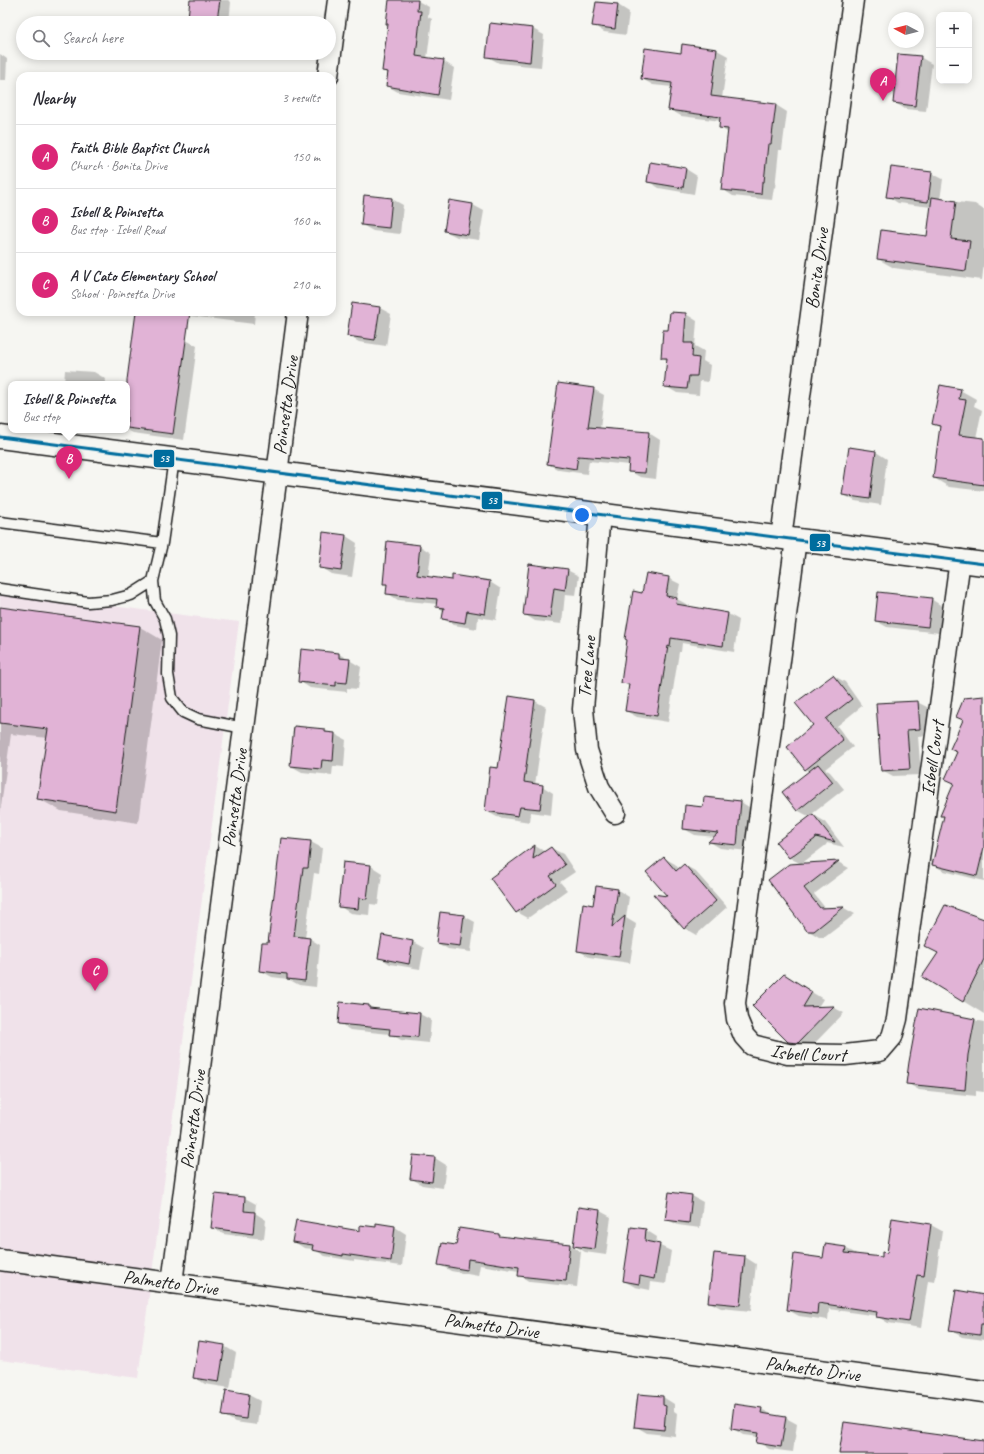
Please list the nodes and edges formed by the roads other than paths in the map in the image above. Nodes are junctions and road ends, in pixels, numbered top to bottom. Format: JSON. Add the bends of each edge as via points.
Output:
{"nodes":[{"id":1,"x":338,"y":0,"type":"edge"},
{"id":2,"x":853,"y":0,"type":"edge"},
{"id":3,"x":336,"y":16,"type":"edge"},
{"id":4,"x":330,"y":60,"type":"edge"},
{"id":5,"x":329,"y":72,"type":"edge"},
{"id":6,"x":297,"y":316,"type":"edge"},
{"id":7,"x":0,"y":437,"type":"edge"},
{"id":8,"x":174,"y":459,"type":"junction"},
{"id":9,"x":277,"y":473,"type":"junction"},
{"id":10,"x":600,"y":514,"type":"junction"},
{"id":11,"x":0,"y":522,"type":"edge"},
{"id":12,"x":788,"y":538,"type":"junction"},
{"id":13,"x":162,"y":542,"type":"junction"},
{"id":14,"x":960,"y":560,"type":"junction"},
{"id":15,"x":984,"y":564,"type":"edge"},
{"id":16,"x":154,"y":581,"type":"junction"},
{"id":17,"x":0,"y":589,"type":"edge"},
{"id":18,"x":244,"y":728,"type":"junction"},
{"id":19,"x":615,"y":813,"type":"dead end"},
{"id":20,"x":0,"y":1260,"type":"edge"},
{"id":21,"x":172,"y":1283,"type":"junction"},
{"id":22,"x":984,"y":1392,"type":"edge"}],
"edges":[{"from":1,"to":3,"type":"street"},
{"from":2,"to":12,"type":"street","name":"Bonita Drive"},
{"from":4,"to":5,"type":"street"},
{"from":6,"to":9,"type":"street","name":"Poinsetta Drive"},
{"from":7,"to":8,"type":"street"},
{"from":8,"to":9,"type":"street"},
{"from":8,"to":13,"type":"lane"},
{"from":9,"to":10,"type":"street"},
{"from":9,"to":18,"type":"street","name":"Poinsetta Drive"},
{"from":10,"to":12,"type":"street"},
{"from":10,"to":19,"type":"street","name":"Tree Lane","via":[[583,709],[587,750],[599,787]]},
{"from":11,"to":13,"type":"lane"},
{"from":12,"to":14,"type":"street"},
{"from":12,"to":14,"type":"street","name":"Isbell Court","via":[[735,1003],[741,1030],[752,1045],[788,1054],[845,1055],[880,1051],[892,1037],[897,1019]]},
{"from":13,"to":16,"type":"lane"},
{"from":14,"to":15,"type":"street"},
{"from":16,"to":17,"type":"lane","via":[[131,595],[88,602]]},
{"from":16,"to":18,"type":"lane","via":[[155,601],[165,619],[169,636],[168,674],[172,698],[183,712],[198,719]]},
{"from":18,"to":21,"type":"street","name":"Poinsetta Drive"},
{"from":20,"to":21,"type":"street","name":"Palmetto Drive"},
{"from":21,"to":22,"type":"street","name":"Palmetto Drive"}]}
